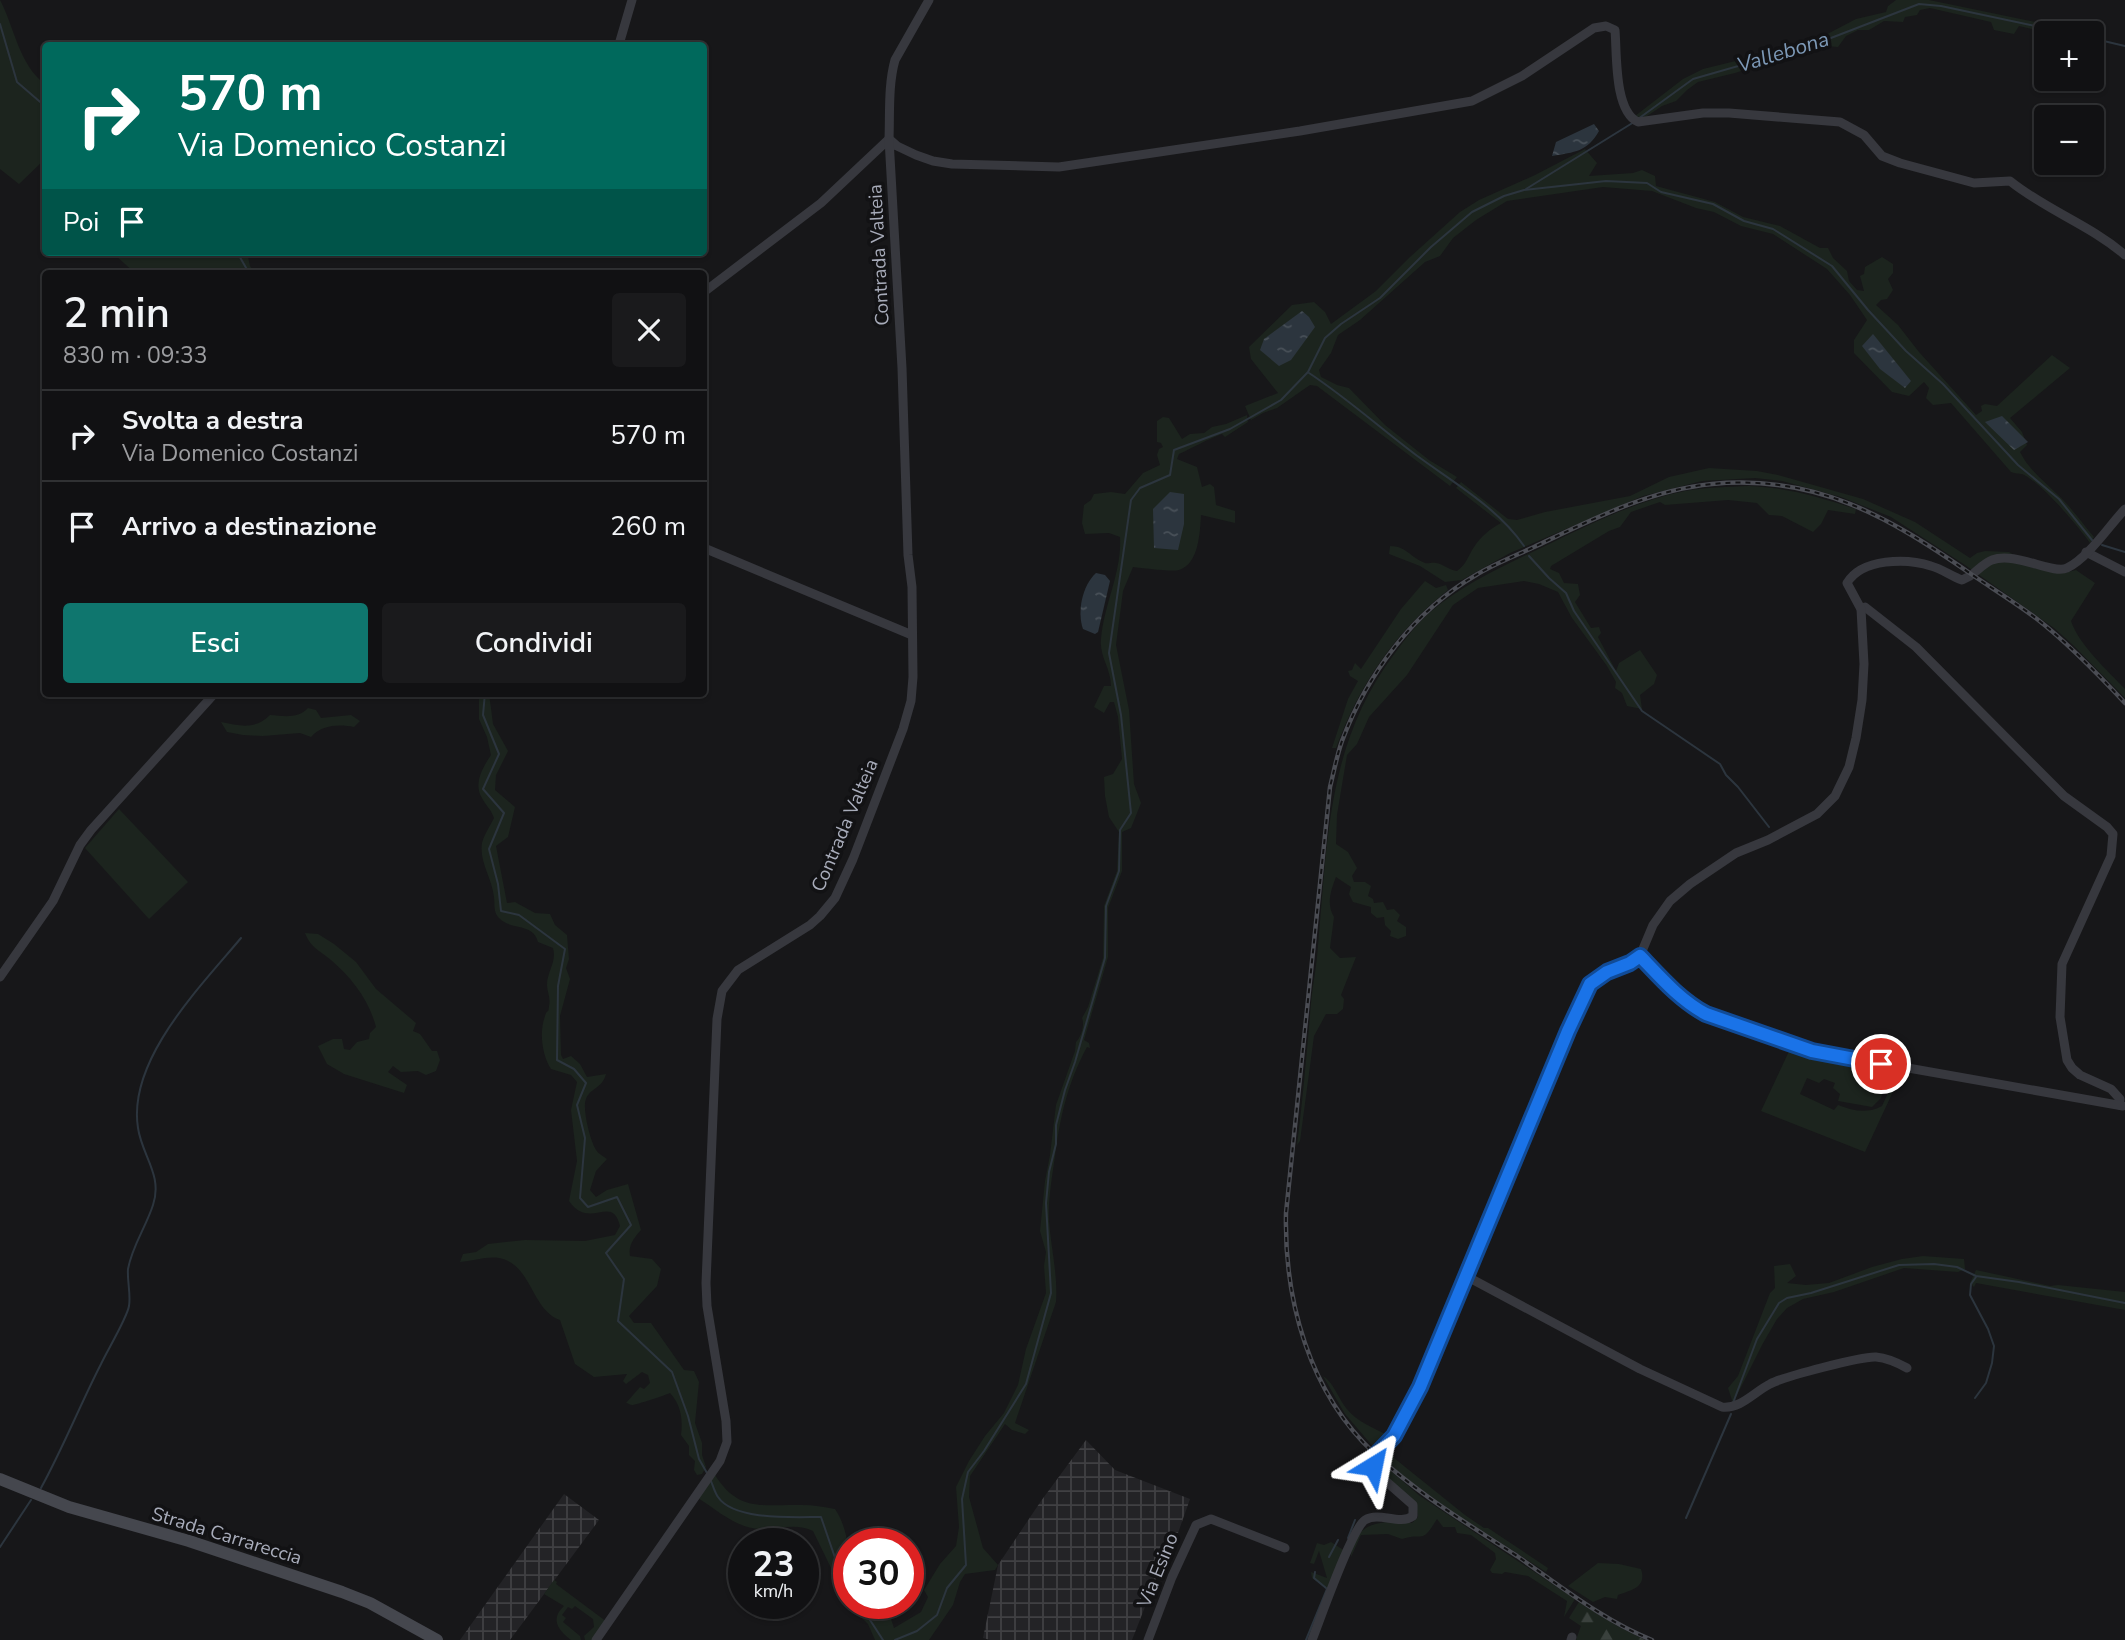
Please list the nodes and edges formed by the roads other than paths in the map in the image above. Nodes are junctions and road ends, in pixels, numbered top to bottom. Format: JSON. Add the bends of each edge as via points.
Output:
{"nodes":[{"id":1,"x":632,"y":0,"type":"edge"},
{"id":2,"x":929,"y":0,"type":"edge"},
{"id":3,"x":620,"y":42,"type":"edge"},
{"id":4,"x":889,"y":139,"type":"junction"},
{"id":5,"x":2125,"y":255,"type":"edge"},
{"id":6,"x":707,"y":290,"type":"edge"},
{"id":7,"x":2125,"y":509,"type":"edge"},
{"id":8,"x":707,"y":549,"type":"edge"},
{"id":9,"x":2086,"y":552,"type":"junction"},
{"id":10,"x":2125,"y":572,"type":"edge"},
{"id":11,"x":1861,"y":609,"type":"junction"},
{"id":12,"x":912,"y":635,"type":"junction"},
{"id":13,"x":211,"y":697,"type":"edge"},
{"id":14,"x":1640,"y":956,"type":"junction"},
{"id":15,"x":0,"y":977,"type":"edge"},
{"id":16,"x":2122,"y":1106,"type":"edge"},
{"id":17,"x":1466,"y":1276,"type":"junction"},
{"id":18,"x":1907,"y":1368,"type":"dead end"},
{"id":19,"x":0,"y":1479,"type":"edge"},
{"id":20,"x":1285,"y":1548,"type":"dead end"},
{"id":21,"x":437,"y":1640,"type":"edge"},
{"id":22,"x":596,"y":1640,"type":"edge"},
{"id":23,"x":1148,"y":1640,"type":"edge"},
{"id":24,"x":1312,"y":1640,"type":"edge"}],
"edges":[{"from":1,"to":3,"type":"street"},
{"from":2,"to":4,"type":"street","name":"Contrada Valteia","via":[[892,70]]},
{"from":4,"to":5,"type":"street","via":[[916,155],[952,164],[1059,167],[1287,133],[1472,101],[1521,76],[1594,27],[1606,26],[1615,30],[1620,95],[1635,121],[1703,113],[1840,122],[1864,135],[1882,156],[1900,163],[1974,183],[2010,181]]},
{"from":4,"to":6,"type":"street","via":[[821,203]]},
{"from":4,"to":12,"type":"street","name":"Contrada Valteia"},
{"from":7,"to":9,"type":"street"},
{"from":8,"to":12,"type":"street"},
{"from":9,"to":10,"type":"street"},
{"from":9,"to":11,"type":"street","via":[[2060,570],[2021,559],[1992,560],[1962,580],[1912,561],[1868,567],[1847,583]]},
{"from":11,"to":14,"type":"street","via":[[1864,664],[1860,718],[1849,767],[1835,796],[1817,814],[1736,853],[1690,884],[1653,925]]},
{"from":11,"to":16,"type":"street","via":[[1865,607],[1916,647],[2064,796],[2113,834],[2111,856],[2062,964],[2060,1017],[2072,1068],[2110,1089]]},
{"from":12,"to":22,"type":"street","name":"Contrada Valteia","via":[[914,677],[903,729],[835,898],[810,925],[738,970],[720,1000],[706,1283],[727,1441],[720,1461]]},
{"from":13,"to":15,"type":"street","via":[[91,830],[53,901]]},
{"from":14,"to":16,"type":"street","via":[[1678,995],[1706,1014],[1812,1051]]},
{"from":14,"to":17,"type":"street","via":[[1596,978],[1586,990]]},
{"from":17,"to":18,"type":"street","via":[[1640,1370],[1722,1407],[1733,1407],[1772,1383],[1855,1361],[1875,1357]]},
{"from":17,"to":24,"type":"street","via":[[1403,1422],[1371,1461],[1380,1476],[1413,1505],[1413,1517],[1375,1517],[1361,1524]]},
{"from":19,"to":21,"type":"main road","name":"Strada Carrareccia","via":[[69,1507],[189,1541],[349,1595]]},
{"from":20,"to":23,"type":"street","name":"Via Esino","via":[[1211,1519],[1196,1525]]}]}
